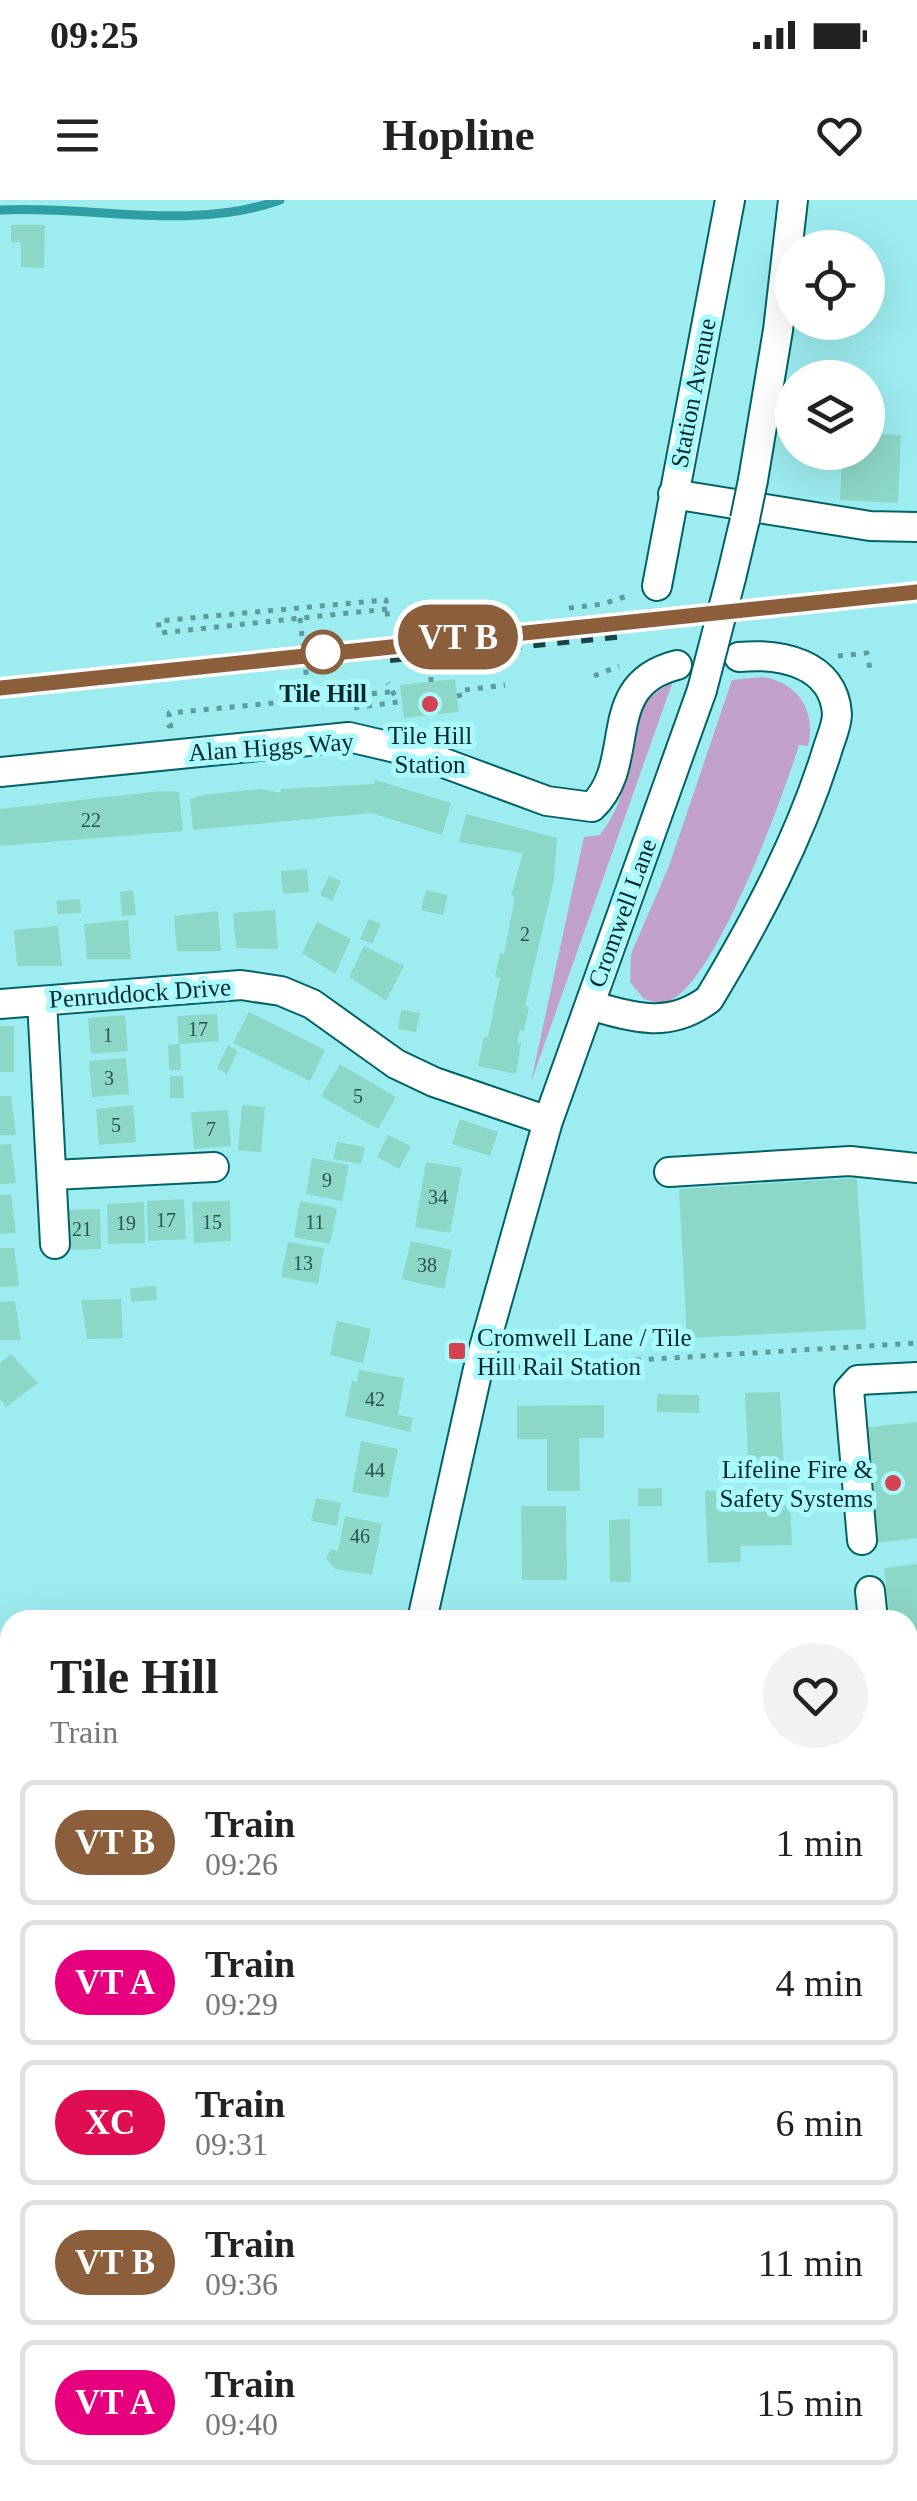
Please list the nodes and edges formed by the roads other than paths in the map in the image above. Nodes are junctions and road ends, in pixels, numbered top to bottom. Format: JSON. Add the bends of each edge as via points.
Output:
{"nodes":[{"id":1,"x":730,"y":200,"type":"edge"},
{"id":2,"x":793,"y":200,"type":"edge"},
{"id":3,"x":673,"y":494,"type":"junction"},
{"id":4,"x":917,"y":528,"type":"edge"},
{"id":5,"x":657,"y":586,"type":"road end"},
{"id":6,"x":738,"y":657,"type":"dead end"},
{"id":7,"x":678,"y":665,"type":"dead end"},
{"id":8,"x":0,"y":772,"type":"edge"},
{"id":9,"x":42,"y":1001,"type":"junction"},
{"id":10,"x":0,"y":1004,"type":"edge"},
{"id":11,"x":590,"y":1004,"type":"junction"},
{"id":12,"x":548,"y":1121,"type":"junction"},
{"id":13,"x":214,"y":1167,"type":"dead end"},
{"id":14,"x":917,"y":1168,"type":"edge"},
{"id":15,"x":670,"y":1172,"type":"dead end"},
{"id":16,"x":53,"y":1175,"type":"junction"},
{"id":17,"x":55,"y":1244,"type":"dead end"},
{"id":18,"x":917,"y":1378,"type":"edge"},
{"id":19,"x":862,"y":1540,"type":"dead end"},
{"id":20,"x":870,"y":1590,"type":"dead end"},
{"id":21,"x":424,"y":1610,"type":"edge"},
{"id":22,"x":872,"y":1610,"type":"edge"}],
"edges":[{"from":1,"to":3,"type":"street","name":"Station Avenue"},
{"from":2,"to":11,"type":"street","name":"Cromwell Lane","bridge":true,"via":[[778,330],[731,578],[702,690]]},
{"from":3,"to":4,"type":"street"},
{"from":3,"to":5,"type":"street","name":"Station Avenue"},
{"from":6,"to":11,"type":"street","via":[[785,657],[830,686],[837,717],[791,847],[709,998],[688,1016],[658,1020]]},
{"from":7,"to":8,"type":"street","name":"Alan Higgs Way","via":[[652,671],[629,698],[608,792],[592,807],[547,801],[418,753],[348,738]]},
{"from":9,"to":10,"type":"street","name":"Penruddock Drive"},
{"from":9,"to":12,"type":"street","name":"Penruddock Drive","via":[[241,985],[281,990],[312,1004],[396,1064]]},
{"from":9,"to":16,"type":"street"},
{"from":11,"to":12,"type":"street","name":"Cromwell Lane"},
{"from":12,"to":21,"type":"street","name":"Cromwell Lane","via":[[478,1369]]},
{"from":13,"to":16,"type":"street"},
{"from":14,"to":15,"type":"street","via":[[850,1161]]},
{"from":16,"to":17,"type":"street"},
{"from":18,"to":19,"type":"street","via":[[858,1380],[849,1390]]},
{"from":20,"to":22,"type":"street"}]}
